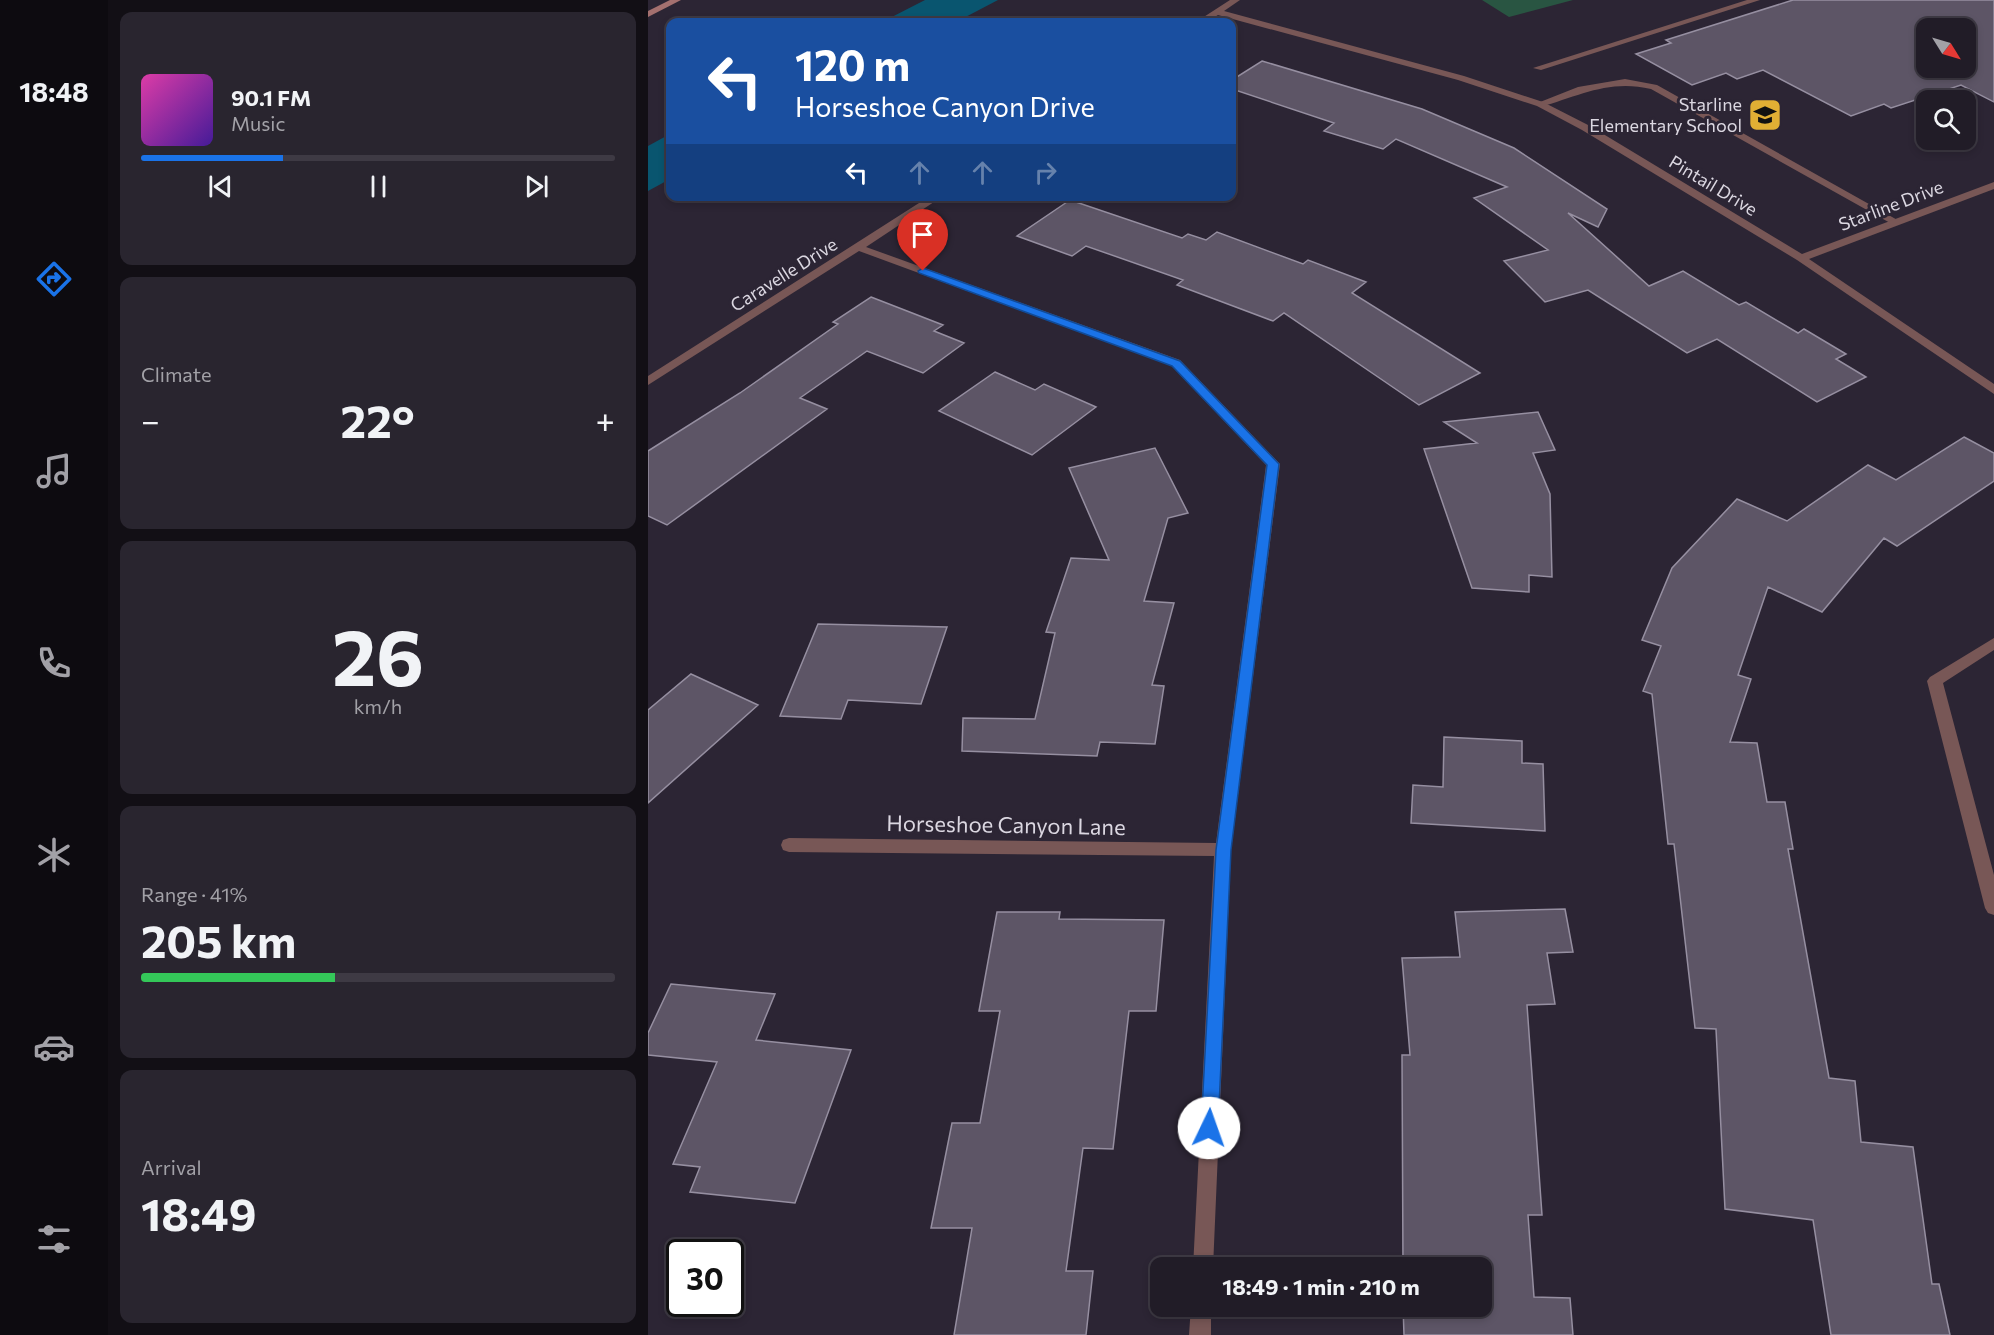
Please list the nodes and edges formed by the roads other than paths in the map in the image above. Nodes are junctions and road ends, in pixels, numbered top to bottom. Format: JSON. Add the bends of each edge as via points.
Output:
{"nodes":[{"id":1,"x":677,"y":0,"type":"edge"},
{"id":2,"x":1236,"y":0,"type":"edge"},
{"id":3,"x":1756,"y":0,"type":"edge"},
{"id":4,"x":1217,"y":12,"type":"junction"},
{"id":5,"x":648,"y":14,"type":"edge"},
{"id":6,"x":1207,"y":18,"type":"edge"},
{"id":7,"x":1538,"y":68,"type":"dead end"},
{"id":8,"x":1540,"y":104,"type":"junction"},
{"id":9,"x":1994,"y":185,"type":"edge"},
{"id":10,"x":930,"y":201,"type":"edge"},
{"id":11,"x":1896,"y":222,"type":"junction"},
{"id":12,"x":860,"y":248,"type":"junction"},
{"id":13,"x":1801,"y":258,"type":"junction"},
{"id":14,"x":648,"y":381,"type":"edge"},
{"id":15,"x":1994,"y":390,"type":"edge"},
{"id":16,"x":1994,"y":643,"type":"edge"},
{"id":17,"x":789,"y":845,"type":"dead end"},
{"id":18,"x":1223,"y":850,"type":"junction"},
{"id":19,"x":1994,"y":908,"type":"edge"},
{"id":20,"x":1204,"y":1257,"type":"edge"},
{"id":21,"x":1201,"y":1317,"type":"edge"},
{"id":22,"x":1200,"y":1335,"type":"edge"}],
"edges":[{"from":1,"to":5,"type":"street"},
{"from":2,"to":4,"type":"street"},
{"from":3,"to":7,"type":"street"},
{"from":4,"to":6,"type":"street"},
{"from":4,"to":8,"type":"street","name":"Pintail Drive","via":[[1471,81]]},
{"from":8,"to":11,"type":"street","via":[[1607,82],[1654,87]]},
{"from":8,"to":13,"type":"street","name":"Pintail Drive"},
{"from":9,"to":11,"type":"street","name":"Starline Drive"},
{"from":10,"to":12,"type":"street","name":"Caravelle Drive"},
{"from":11,"to":13,"type":"street","name":"Starline Drive"},
{"from":12,"to":14,"type":"street","name":"Caravelle Drive"},
{"from":12,"to":18,"type":"street","via":[[1176,363],[1273,464]]},
{"from":13,"to":15,"type":"street","name":"Pintail Drive"},
{"from":16,"to":19,"type":"street","via":[[1935,681]]},
{"from":17,"to":18,"type":"street","name":"Horseshoe Canyon Lane"},
{"from":18,"to":20,"type":"street"},
{"from":21,"to":22,"type":"street"}]}
